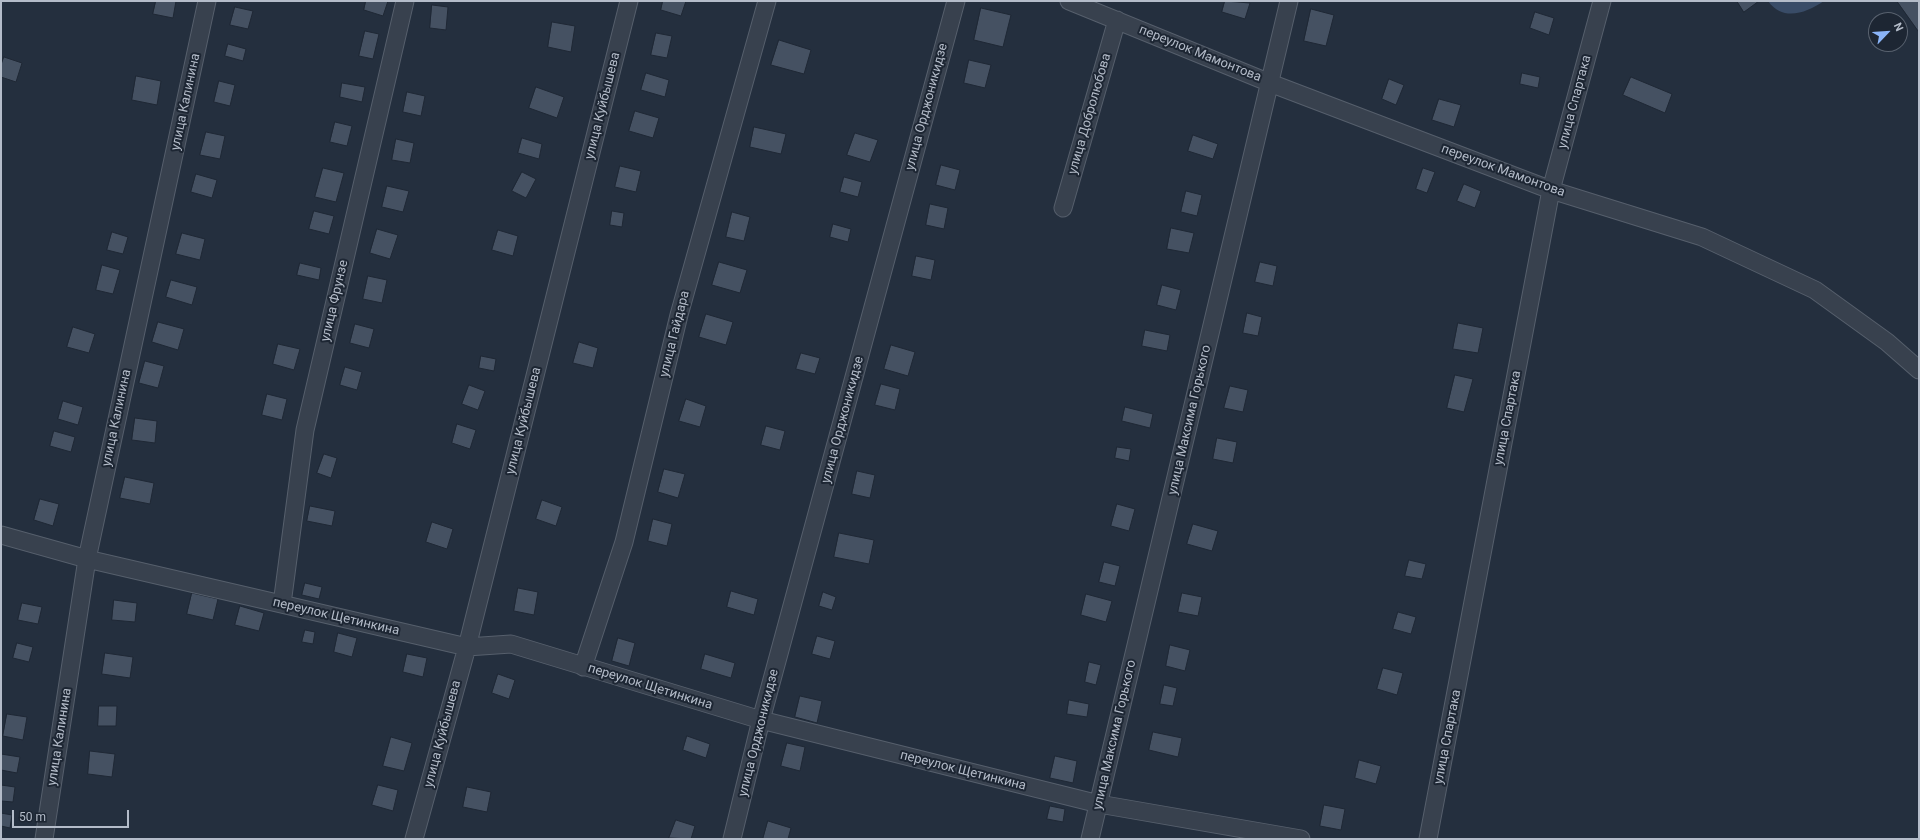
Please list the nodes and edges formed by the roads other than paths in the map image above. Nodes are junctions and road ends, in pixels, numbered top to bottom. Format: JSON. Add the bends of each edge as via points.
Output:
{"nodes":[{"id":1,"x":207,"y":1,"type":"edge"},
{"id":2,"x":405,"y":1,"type":"edge"},
{"id":3,"x":629,"y":1,"type":"edge"},
{"id":4,"x":766,"y":1,"type":"edge"},
{"id":5,"x":956,"y":1,"type":"edge"},
{"id":6,"x":1069,"y":1,"type":"edge"},
{"id":7,"x":1290,"y":1,"type":"edge"},
{"id":8,"x":1602,"y":1,"type":"edge"},
{"id":9,"x":1117,"y":20,"type":"junction"},
{"id":10,"x":1270,"y":83,"type":"junction"},
{"id":11,"x":1551,"y":190,"type":"junction"},
{"id":12,"x":1063,"y":208,"type":"dead end"},
{"id":13,"x":1919,"y":370,"type":"edge"},
{"id":14,"x":1,"y":535,"type":"edge"},
{"id":15,"x":87,"y":560,"type":"junction"},
{"id":16,"x":282,"y":604,"type":"junction"},
{"id":17,"x":467,"y":647,"type":"junction"},
{"id":18,"x":583,"y":667,"type":"junction"},
{"id":19,"x":761,"y":720,"type":"junction"},
{"id":20,"x":1099,"y":804,"type":"junction"},
{"id":21,"x":44,"y":839,"type":"edge"},
{"id":22,"x":414,"y":839,"type":"edge"},
{"id":23,"x":732,"y":839,"type":"edge"},
{"id":24,"x":1090,"y":839,"type":"edge"},
{"id":25,"x":1301,"y":839,"type":"edge"},
{"id":26,"x":1428,"y":839,"type":"edge"}],
"edges":[{"from":1,"to":15,"type":"street","name":"улица Калинина"},
{"from":2,"to":16,"type":"street","name":"улица Фрунзе","via":[[305,430]]},
{"from":3,"to":17,"type":"street","name":"улица Куйбышева"},
{"from":4,"to":18,"type":"street","name":"улица Гайдара","via":[[679,315],[624,542]]},
{"from":5,"to":19,"type":"street","name":"улица Орджоникидзе"},
{"from":6,"to":9,"type":"street","name":"переулок Мамонтова"},
{"from":7,"to":10,"type":"street","name":"улица Максима Горького"},
{"from":8,"to":11,"type":"street","name":"улица Спартака"},
{"from":9,"to":10,"type":"street","name":"переулок Мамонтова"},
{"from":9,"to":12,"type":"street","name":"улица Добролюбова"},
{"from":10,"to":11,"type":"street","name":"переулок Мамонтова"},
{"from":10,"to":20,"type":"street","name":"улица Максима Горького"},
{"from":11,"to":13,"type":"street","name":"переулок Мамонтова","via":[[1702,237],[1815,290],[1887,342]]},
{"from":11,"to":26,"type":"street","name":"улица Спартака"},
{"from":14,"to":15,"type":"street","name":"переулок Щетинкина"},
{"from":15,"to":16,"type":"street","name":"переулок Щетинкина"},
{"from":15,"to":21,"type":"street","name":"улица Калинина"},
{"from":16,"to":17,"type":"street","name":"переулок Щетинкина"},
{"from":17,"to":18,"type":"street","name":"переулок Щетинкина","via":[[511,644]]},
{"from":17,"to":22,"type":"street","name":"улица Куйбышева"},
{"from":18,"to":19,"type":"street","name":"переулок Щетинкина"},
{"from":19,"to":20,"type":"street","name":"переулок Щетинкина"},
{"from":19,"to":23,"type":"street","name":"улица Орджоникидзе"},
{"from":20,"to":24,"type":"street","name":"улица Максима Горького"},
{"from":20,"to":25,"type":"street","name":"переулок Щетинкина"}]}
